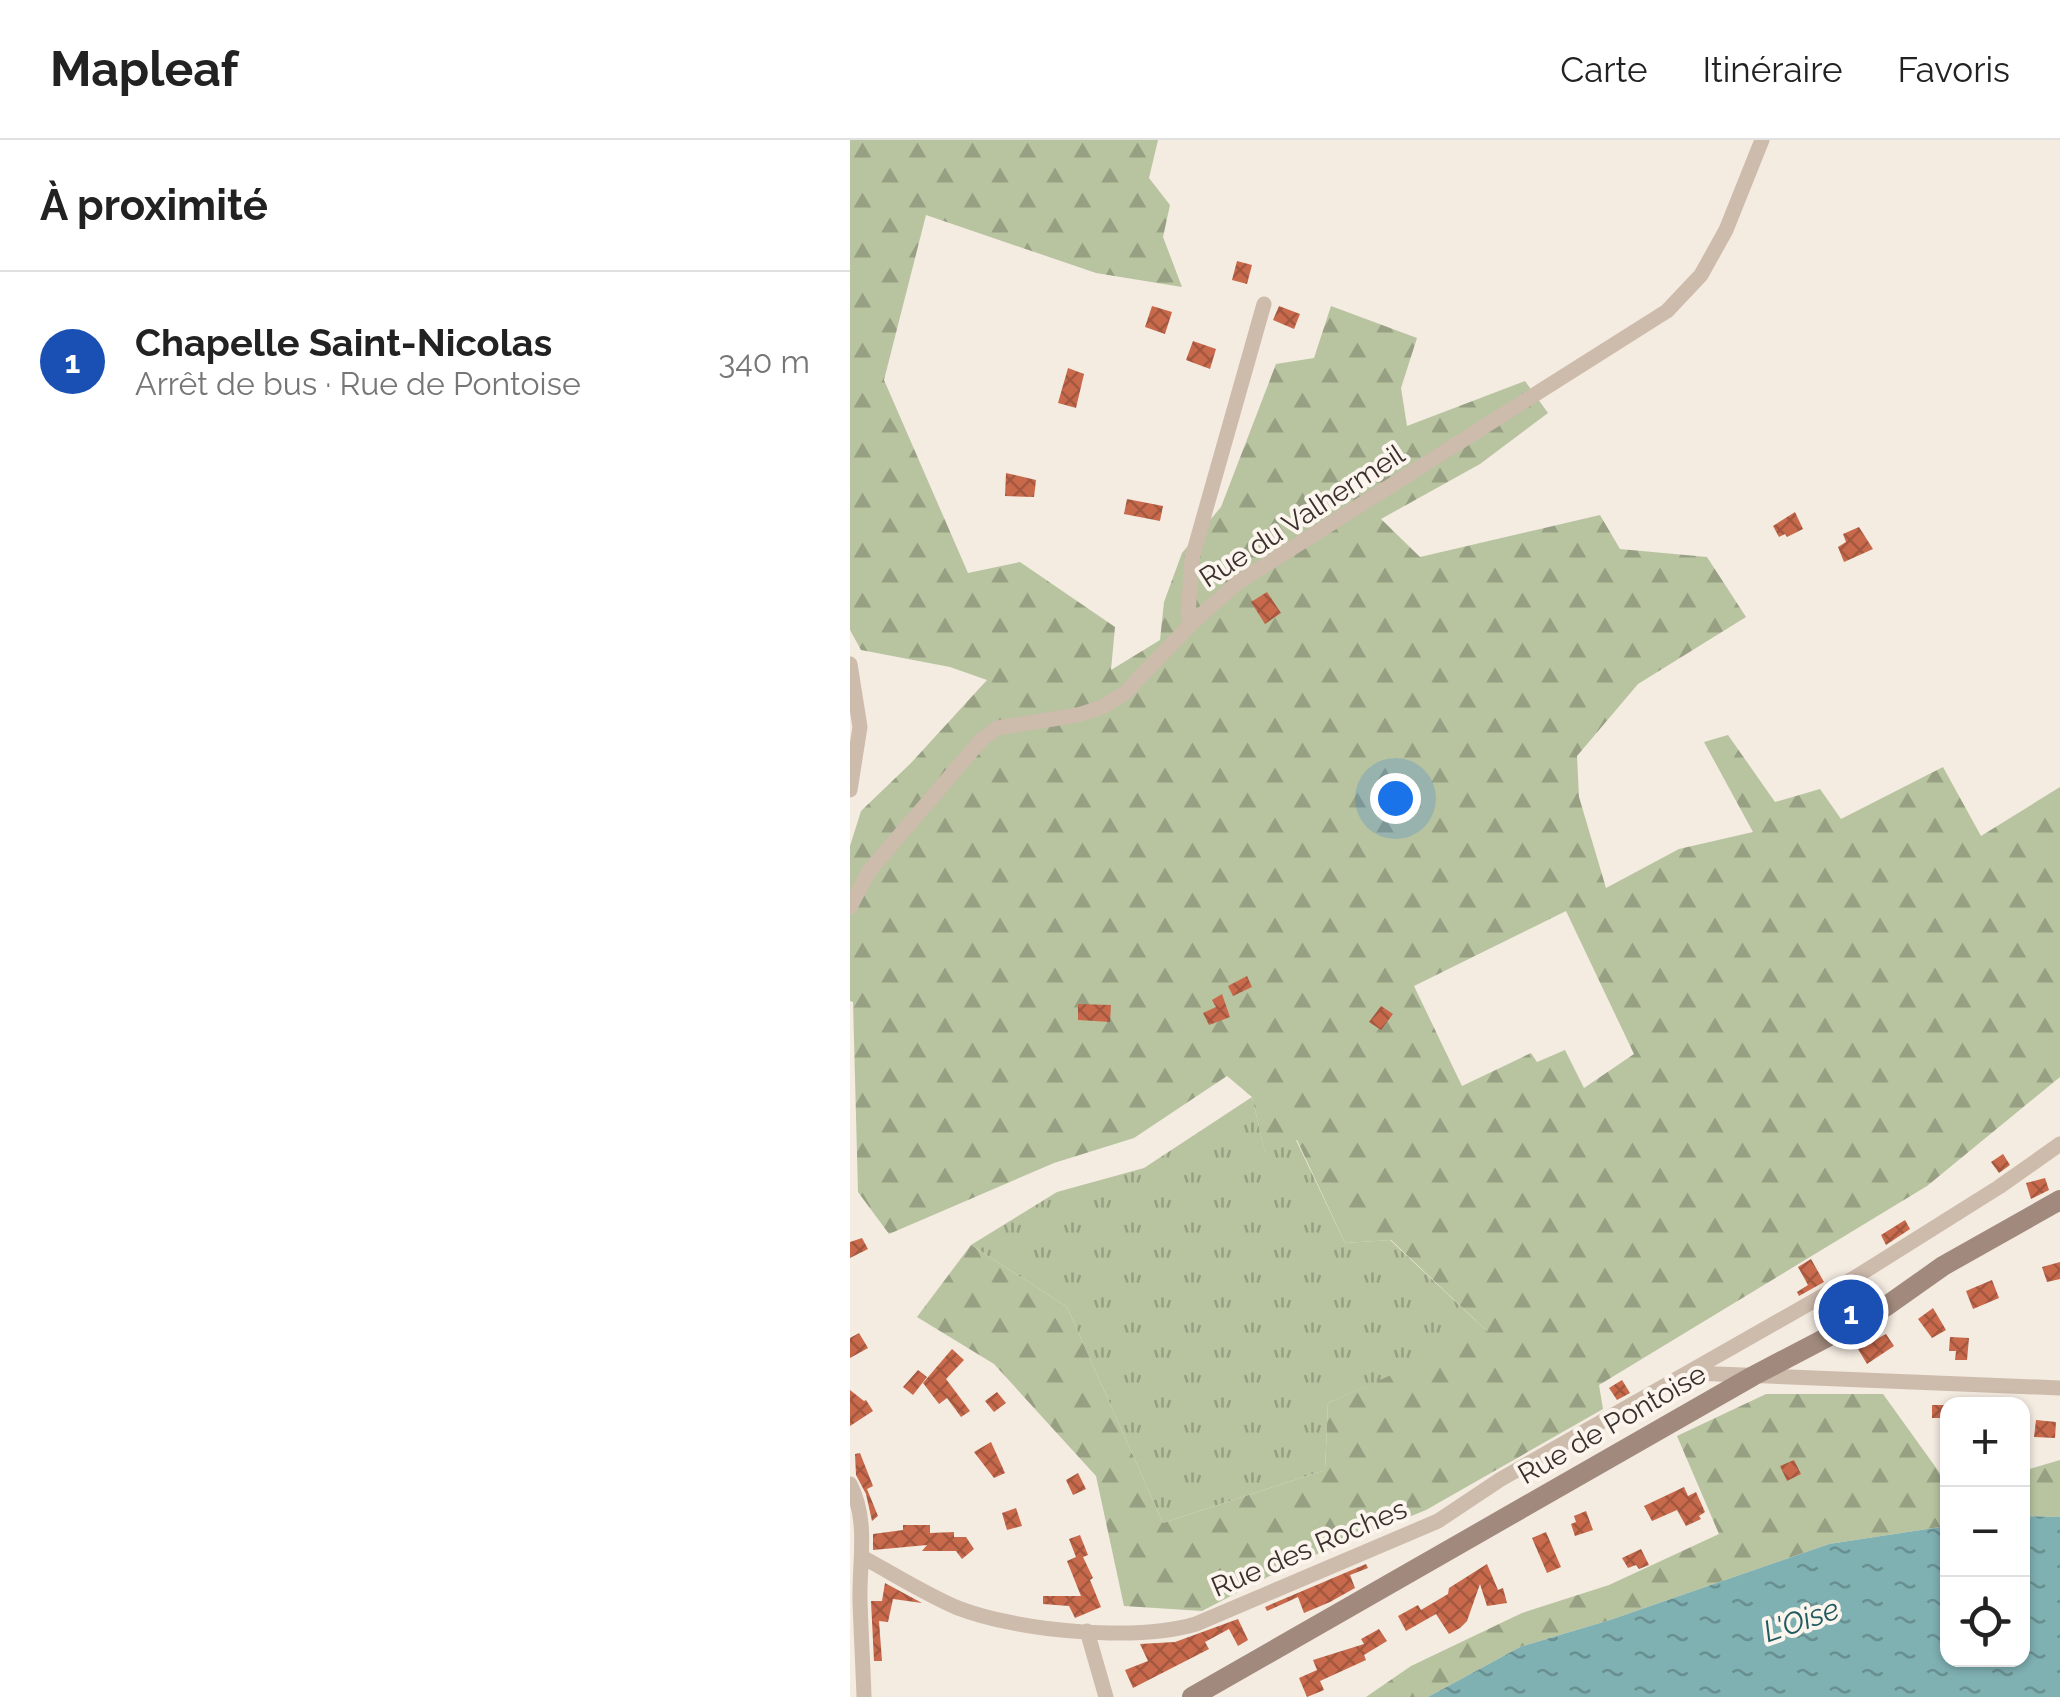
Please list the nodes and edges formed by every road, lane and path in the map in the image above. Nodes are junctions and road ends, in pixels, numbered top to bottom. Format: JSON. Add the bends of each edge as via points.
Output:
{"nodes":[{"id":1,"x":1762,"y":140,"type":"edge"},
{"id":2,"x":1264,"y":304,"type":"dead end"},
{"id":3,"x":1192,"y":623,"type":"junction"},
{"id":4,"x":850,"y":664,"type":"edge"},
{"id":5,"x":850,"y":790,"type":"edge"},
{"id":6,"x":850,"y":908,"type":"edge"},
{"id":7,"x":2060,"y":1144,"type":"edge"},
{"id":8,"x":2060,"y":1200,"type":"edge"},
{"id":9,"x":1692,"y":1373,"type":"junction"},
{"id":10,"x":1752,"y":1376,"type":"junction"},
{"id":11,"x":2060,"y":1388,"type":"edge"},
{"id":12,"x":850,"y":1484,"type":"edge"},
{"id":13,"x":862,"y":1558,"type":"junction"},
{"id":14,"x":1087,"y":1631,"type":"junction"},
{"id":15,"x":864,"y":1697,"type":"edge"},
{"id":16,"x":1106,"y":1697,"type":"edge"},
{"id":17,"x":1192,"y":1697,"type":"edge"}],
"edges":[{"from":1,"to":3,"type":"street","name":"Rue du Valhermeil","via":[[1701,276],[1667,310],[1237,583]]},
{"from":2,"to":3,"type":"street","via":[[1192,558]]},
{"from":3,"to":6,"type":"street","name":"Rue du Valhermeil","via":[[1124,694],[1102,707],[1010,724],[982,739],[869,871]]},
{"from":4,"to":5,"type":"street","via":[[860,727]]},
{"from":7,"to":9,"type":"street","name":"Rue des Roches"},
{"from":8,"to":10,"type":"main road","name":"Rue de Pontoise","via":[[1885,1307]]},
{"from":9,"to":10,"type":"street"},
{"from":9,"to":14,"type":"street","name":"Rue des Roches","via":[[1438,1520],[1196,1624],[1154,1633]]},
{"from":10,"to":11,"type":"street"},
{"from":10,"to":17,"type":"main road","name":"Rue de Pontoise"},
{"from":12,"to":13,"type":"street","via":[[860,1508]]},
{"from":13,"to":14,"type":"street","name":"Rue des Roches","via":[[960,1608]]},
{"from":13,"to":15,"type":"street"},
{"from":14,"to":16,"type":"street"}]}
